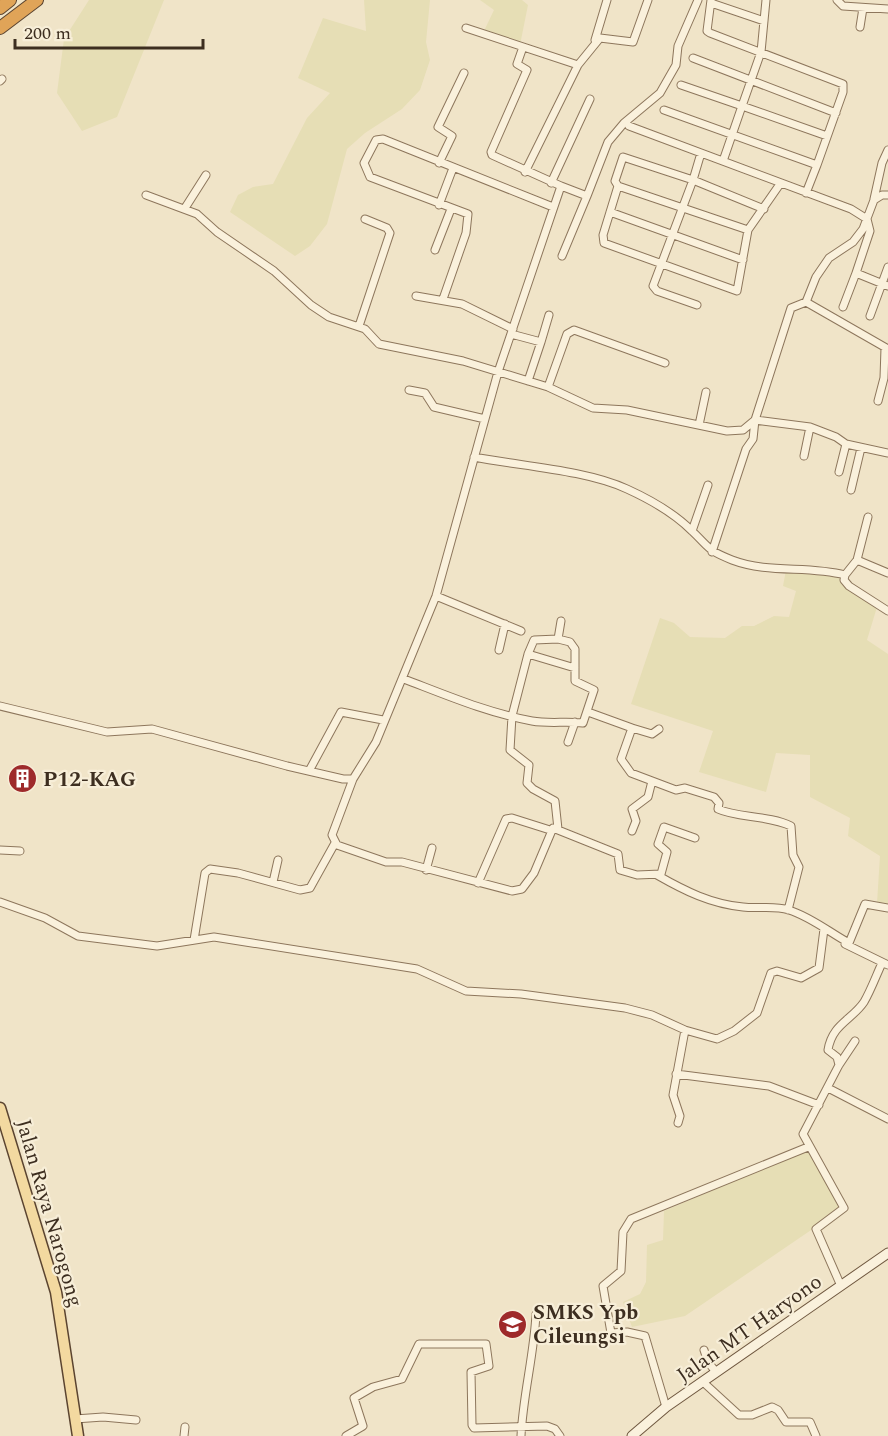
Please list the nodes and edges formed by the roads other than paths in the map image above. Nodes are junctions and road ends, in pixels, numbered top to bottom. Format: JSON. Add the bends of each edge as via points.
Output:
{"nodes":[{"id":1,"x":10,"y":0,"type":"edge"},
{"id":2,"x":37,"y":0,"type":"edge"},
{"id":3,"x":607,"y":0,"type":"edge"},
{"id":4,"x":648,"y":0,"type":"edge"},
{"id":5,"x":698,"y":0,"type":"edge"},
{"id":6,"x":766,"y":0,"type":"edge"},
{"id":7,"x":837,"y":0,"type":"edge"},
{"id":8,"x":711,"y":1,"type":"edge"},
{"id":9,"x":0,"y":8,"type":"edge"},
{"id":10,"x":863,"y":8,"type":"junction"},
{"id":11,"x":888,"y":9,"type":"edge"},
{"id":12,"x":764,"y":21,"type":"junction"},
{"id":13,"x":860,"y":27,"type":"dead end"},
{"id":14,"x":0,"y":28,"type":"edge"},
{"id":15,"x":466,"y":28,"type":"dead end"},
{"id":16,"x":595,"y":43,"type":"junction"},
{"id":17,"x":523,"y":47,"type":"junction"},
{"id":18,"x":761,"y":52,"type":"junction"},
{"id":19,"x":693,"y":58,"type":"dead end"},
{"id":20,"x":578,"y":65,"type":"junction"},
{"id":21,"x":464,"y":73,"type":"dead end"},
{"id":22,"x":752,"y":80,"type":"junction"},
{"id":23,"x":681,"y":85,"type":"dead end"},
{"id":24,"x":590,"y":99,"type":"dead end"},
{"id":25,"x":742,"y":106,"type":"junction"},
{"id":26,"x":664,"y":110,"type":"dead end"},
{"id":27,"x":836,"y":112,"type":"junction"},
{"id":28,"x":629,"y":126,"type":"dead end"},
{"id":29,"x":732,"y":134,"type":"junction"},
{"id":30,"x":827,"y":136,"type":"junction"},
{"id":31,"x":888,"y":150,"type":"edge"},
{"id":32,"x":700,"y":153,"type":"junction"},
{"id":33,"x":723,"y":161,"type":"junction"},
{"id":34,"x":439,"y":163,"type":"junction"},
{"id":35,"x":817,"y":165,"type":"junction"},
{"id":36,"x":453,"y":168,"type":"junction"},
{"id":37,"x":525,"y":172,"type":"junction"},
{"id":38,"x":206,"y":175,"type":"dead end"},
{"id":39,"x":693,"y":180,"type":"junction"},
{"id":40,"x":551,"y":183,"type":"junction"},
{"id":41,"x":780,"y":184,"type":"junction"},
{"id":42,"x":561,"y":186,"type":"junction"},
{"id":43,"x":618,"y":186,"type":"junction"},
{"id":44,"x":806,"y":194,"type":"junction"},
{"id":45,"x":146,"y":195,"type":"dead end"},
{"id":46,"x":888,"y":195,"type":"edge"},
{"id":47,"x":586,"y":196,"type":"junction"},
{"id":48,"x":873,"y":200,"type":"junction"},
{"id":49,"x":439,"y":205,"type":"junction"},
{"id":50,"x":553,"y":207,"type":"junction"},
{"id":51,"x":682,"y":207,"type":"junction"},
{"id":52,"x":185,"y":208,"type":"junction"},
{"id":53,"x":451,"y":209,"type":"junction"},
{"id":54,"x":764,"y":209,"type":"junction"},
{"id":55,"x":610,"y":212,"type":"junction"},
{"id":56,"x":365,"y":219,"type":"dead end"},
{"id":57,"x":867,"y":219,"type":"junction"},
{"id":58,"x":748,"y":230,"type":"junction"},
{"id":59,"x":672,"y":236,"type":"junction"},
{"id":60,"x":435,"y":250,"type":"dead end"},
{"id":61,"x":562,"y":256,"type":"dead end"},
{"id":62,"x":743,"y":260,"type":"junction"},
{"id":63,"x":661,"y":265,"type":"junction"},
{"id":64,"x":888,"y":267,"type":"edge"},
{"id":65,"x":856,"y":273,"type":"junction"},
{"id":66,"x":885,"y":285,"type":"edge"},
{"id":67,"x":416,"y":296,"type":"dead end"},
{"id":68,"x":443,"y":299,"type":"junction"},
{"id":69,"x":806,"y":303,"type":"junction"},
{"id":70,"x":697,"y":305,"type":"dead end"},
{"id":71,"x":843,"y":307,"type":"dead end"},
{"id":72,"x":549,"y":315,"type":"dead end"},
{"id":73,"x":870,"y":316,"type":"dead end"},
{"id":74,"x":359,"y":326,"type":"junction"},
{"id":75,"x":512,"y":331,"type":"junction"},
{"id":76,"x":541,"y":342,"type":"junction"},
{"id":77,"x":887,"y":348,"type":"edge"},
{"id":78,"x":665,"y":363,"type":"dead end"},
{"id":79,"x":498,"y":372,"type":"junction"},
{"id":80,"x":528,"y":381,"type":"junction"},
{"id":81,"x":548,"y":387,"type":"junction"},
{"id":82,"x":409,"y":390,"type":"dead end"},
{"id":83,"x":706,"y":392,"type":"dead end"},
{"id":84,"x":878,"y":401,"type":"dead end"},
{"id":85,"x":485,"y":419,"type":"junction"},
{"id":86,"x":755,"y":420,"type":"junction"},
{"id":87,"x":699,"y":425,"type":"junction"},
{"id":88,"x":810,"y":427,"type":"junction"},
{"id":89,"x":846,"y":444,"type":"junction"},
{"id":90,"x":861,"y":448,"type":"junction"},
{"id":91,"x":888,"y":453,"type":"edge"},
{"id":92,"x":804,"y":456,"type":"dead end"},
{"id":93,"x":474,"y":457,"type":"junction"},
{"id":94,"x":839,"y":472,"type":"dead end"},
{"id":95,"x":708,"y":484,"type":"dead end"},
{"id":96,"x":851,"y":490,"type":"dead end"},
{"id":97,"x":868,"y":517,"type":"dead end"},
{"id":98,"x":692,"y":531,"type":"junction"},
{"id":99,"x":712,"y":552,"type":"junction"},
{"id":100,"x":857,"y":560,"type":"junction"},
{"id":101,"x":888,"y":573,"type":"edge"},
{"id":102,"x":845,"y":574,"type":"junction"},
{"id":103,"x":436,"y":596,"type":"junction"},
{"id":104,"x":888,"y":611,"type":"edge"},
{"id":105,"x":561,"y":621,"type":"dead end"},
{"id":106,"x":505,"y":624,"type":"junction"},
{"id":107,"x":521,"y":631,"type":"dead end"},
{"id":108,"x":558,"y":639,"type":"junction"},
{"id":109,"x":499,"y":650,"type":"dead end"},
{"id":110,"x":528,"y":654,"type":"junction"},
{"id":111,"x":575,"y":668,"type":"junction"},
{"id":112,"x":404,"y":679,"type":"junction"},
{"id":113,"x":0,"y":706,"type":"edge"},
{"id":114,"x":588,"y":712,"type":"junction"},
{"id":115,"x":512,"y":716,"type":"junction"},
{"id":116,"x":383,"y":720,"type":"junction"},
{"id":117,"x":575,"y":722,"type":"junction"},
{"id":118,"x":632,"y":728,"type":"junction"},
{"id":119,"x":659,"y":729,"type":"dead end"},
{"id":120,"x":568,"y":742,"type":"dead end"},
{"id":121,"x":309,"y":771,"type":"junction"},
{"id":122,"x":353,"y":779,"type":"junction"},
{"id":123,"x":652,"y":781,"type":"junction"},
{"id":124,"x":554,"y":829,"type":"junction"},
{"id":125,"x":632,"y":831,"type":"dead end"},
{"id":126,"x":695,"y":838,"type":"dead end"},
{"id":127,"x":335,"y":843,"type":"junction"},
{"id":128,"x":432,"y":848,"type":"dead end"},
{"id":129,"x":0,"y":850,"type":"edge"},
{"id":130,"x":20,"y":851,"type":"dead end"},
{"id":131,"x":278,"y":860,"type":"dead end"},
{"id":132,"x":426,"y":870,"type":"junction"},
{"id":133,"x":657,"y":876,"type":"junction"},
{"id":134,"x":273,"y":882,"type":"junction"},
{"id":135,"x":478,"y":883,"type":"junction"},
{"id":136,"x":0,"y":902,"type":"edge"},
{"id":137,"x":888,"y":908,"type":"edge"},
{"id":138,"x":788,"y":910,"type":"junction"},
{"id":139,"x":824,"y":932,"type":"junction"},
{"id":140,"x":194,"y":940,"type":"junction"},
{"id":141,"x":885,"y":964,"type":"edge"},
{"id":142,"x":685,"y":1030,"type":"junction"},
{"id":143,"x":855,"y":1041,"type":"dead end"},
{"id":144,"x":839,"y":1065,"type":"junction"},
{"id":145,"x":676,"y":1074,"type":"junction"},
{"id":146,"x":828,"y":1088,"type":"junction"},
{"id":147,"x":819,"y":1106,"type":"junction"},
{"id":148,"x":0,"y":1108,"type":"edge"},
{"id":149,"x":888,"y":1119,"type":"edge"},
{"id":150,"x":678,"y":1123,"type":"dead end"},
{"id":151,"x":808,"y":1147,"type":"junction"},
{"id":152,"x":888,"y":1253,"type":"edge"},
{"id":153,"x":841,"y":1286,"type":"junction"},
{"id":154,"x":536,"y":1314,"type":"dead end"},
{"id":155,"x":704,"y":1350,"type":"dead end"},
{"id":156,"x":716,"y":1372,"type":"junction"},
{"id":157,"x":703,"y":1382,"type":"junction"},
{"id":158,"x":666,"y":1407,"type":"junction"},
{"id":159,"x":75,"y":1419,"type":"junction"},
{"id":160,"x":136,"y":1420,"type":"dead end"},
{"id":161,"x":521,"y":1426,"type":"junction"},
{"id":162,"x":185,"y":1427,"type":"dead end"},
{"id":163,"x":638,"y":1434,"type":"edge"},
{"id":164,"x":78,"y":1436,"type":"edge"},
{"id":165,"x":184,"y":1436,"type":"edge"},
{"id":166,"x":346,"y":1436,"type":"edge"},
{"id":167,"x":521,"y":1436,"type":"edge"},
{"id":168,"x":560,"y":1436,"type":"edge"},
{"id":169,"x":816,"y":1436,"type":"edge"}],
"edges":[{"from":1,"to":9,"type":"highway"},
{"from":2,"to":14,"type":"highway"},
{"from":3,"to":16,"type":"street"},
{"from":4,"to":16,"type":"street","via":[[633,42],[605,37]]},
{"from":5,"to":47,"type":"street","via":[[678,46],[676,66],[660,93],[608,142]]},
{"from":6,"to":12,"type":"street"},
{"from":7,"to":10,"type":"street","via":[[843,6]]},
{"from":8,"to":12,"type":"street"},
{"from":8,"to":18,"type":"street","via":[[707,31]]},
{"from":10,"to":11,"type":"street"},
{"from":10,"to":13,"type":"street"},
{"from":12,"to":18,"type":"street"},
{"from":15,"to":17,"type":"street"},
{"from":16,"to":20,"type":"street"},
{"from":17,"to":20,"type":"street"},
{"from":17,"to":37,"type":"street","via":[[517,64],[526,70],[490,152]]},
{"from":18,"to":22,"type":"street"},
{"from":18,"to":27,"type":"street","via":[[843,84]]},
{"from":19,"to":22,"type":"street"},
{"from":20,"to":37,"type":"street"},
{"from":21,"to":34,"type":"street","via":[[438,127],[452,136]]},
{"from":22,"to":25,"type":"street"},
{"from":22,"to":27,"type":"street"},
{"from":23,"to":25,"type":"street"},
{"from":24,"to":40,"type":"street"},
{"from":25,"to":29,"type":"street"},
{"from":25,"to":30,"type":"street"},
{"from":26,"to":29,"type":"street"},
{"from":27,"to":30,"type":"street"},
{"from":28,"to":32,"type":"street"},
{"from":29,"to":33,"type":"street"},
{"from":29,"to":35,"type":"street"},
{"from":30,"to":35,"type":"street"},
{"from":31,"to":48,"type":"street"},
{"from":32,"to":33,"type":"street"},
{"from":32,"to":39,"type":"street"},
{"from":33,"to":41,"type":"street"},
{"from":34,"to":36,"type":"street"},
{"from":34,"to":49,"type":"street","via":[[379,138],[364,163],[370,177]]},
{"from":35,"to":44,"type":"street"},
{"from":36,"to":49,"type":"street"},
{"from":36,"to":50,"type":"street"},
{"from":37,"to":40,"type":"street"},
{"from":38,"to":52,"type":"street"},
{"from":39,"to":43,"type":"street","via":[[626,156],[615,181]]},
{"from":39,"to":51,"type":"street"},
{"from":39,"to":54,"type":"street"},
{"from":40,"to":42,"type":"street"},
{"from":41,"to":44,"type":"street"},
{"from":41,"to":54,"type":"street"},
{"from":42,"to":47,"type":"street"},
{"from":42,"to":50,"type":"street"},
{"from":43,"to":51,"type":"street"},
{"from":43,"to":55,"type":"street"},
{"from":44,"to":57,"type":"street","via":[[851,209]]},
{"from":45,"to":52,"type":"street"},
{"from":46,"to":48,"type":"street"},
{"from":47,"to":61,"type":"street"},
{"from":48,"to":57,"type":"street"},
{"from":49,"to":53,"type":"street"},
{"from":50,"to":75,"type":"street"},
{"from":51,"to":58,"type":"street"},
{"from":51,"to":59,"type":"street"},
{"from":52,"to":74,"type":"street","via":[[274,271],[328,317]]},
{"from":53,"to":60,"type":"street"},
{"from":53,"to":68,"type":"street","via":[[469,217]]},
{"from":54,"to":58,"type":"street"},
{"from":55,"to":59,"type":"street"},
{"from":55,"to":63,"type":"street","via":[[604,243]]},
{"from":56,"to":74,"type":"street","via":[[390,233]]},
{"from":57,"to":65,"type":"street","via":[[870,231]]},
{"from":57,"to":69,"type":"street","via":[[853,242],[829,258]]},
{"from":58,"to":62,"type":"street"},
{"from":59,"to":62,"type":"street"},
{"from":59,"to":63,"type":"street"},
{"from":62,"to":63,"type":"street","via":[[737,291]]},
{"from":63,"to":70,"type":"street","via":[[655,289]]},
{"from":64,"to":66,"type":"street"},
{"from":65,"to":66,"type":"street"},
{"from":65,"to":71,"type":"street"},
{"from":66,"to":73,"type":"street"},
{"from":67,"to":68,"type":"street"},
{"from":68,"to":75,"type":"street","via":[[462,304]]},
{"from":69,"to":77,"type":"street"},
{"from":69,"to":86,"type":"street","via":[[791,308]]},
{"from":72,"to":76,"type":"street"},
{"from":74,"to":79,"type":"street","via":[[379,344],[428,352]]},
{"from":75,"to":76,"type":"street"},
{"from":75,"to":79,"type":"street"},
{"from":76,"to":80,"type":"street"},
{"from":77,"to":84,"type":"street"},
{"from":78,"to":81,"type":"street","via":[[574,330],[567,334]]},
{"from":79,"to":80,"type":"street"},
{"from":79,"to":85,"type":"street"},
{"from":80,"to":81,"type":"street"},
{"from":81,"to":87,"type":"street","via":[[593,408],[627,410]]},
{"from":82,"to":85,"type":"street","via":[[424,393],[434,407]]},
{"from":83,"to":87,"type":"street"},
{"from":85,"to":93,"type":"street"},
{"from":86,"to":87,"type":"street","via":[[743,430]]},
{"from":86,"to":88,"type":"street"},
{"from":86,"to":99,"type":"street","via":[[753,439],[746,449]]},
{"from":88,"to":89,"type":"street"},
{"from":88,"to":92,"type":"street"},
{"from":89,"to":90,"type":"street"},
{"from":89,"to":94,"type":"street"},
{"from":90,"to":91,"type":"street"},
{"from":90,"to":96,"type":"street"},
{"from":93,"to":98,"type":"street","via":[[625,488]]},
{"from":93,"to":103,"type":"street"},
{"from":95,"to":98,"type":"street"},
{"from":97,"to":100,"type":"street"},
{"from":98,"to":99,"type":"street"},
{"from":99,"to":102,"type":"street","via":[[784,571]]},
{"from":100,"to":101,"type":"street"},
{"from":100,"to":102,"type":"street"},
{"from":102,"to":104,"type":"street","via":[[849,586]]},
{"from":103,"to":106,"type":"street"},
{"from":103,"to":112,"type":"street"},
{"from":105,"to":108,"type":"street"},
{"from":106,"to":107,"type":"street"},
{"from":106,"to":109,"type":"street"},
{"from":108,"to":110,"type":"street","via":[[534,640]]},
{"from":108,"to":111,"type":"street","via":[[570,642],[575,649]]},
{"from":110,"to":111,"type":"street"},
{"from":110,"to":115,"type":"street"},
{"from":111,"to":114,"type":"street","via":[[575,681],[594,690]]},
{"from":112,"to":115,"type":"street"},
{"from":112,"to":116,"type":"street"},
{"from":113,"to":121,"type":"street","via":[[107,732],[152,729]]},
{"from":114,"to":117,"type":"street","via":[[583,723]]},
{"from":114,"to":118,"type":"street"},
{"from":115,"to":117,"type":"street"},
{"from":115,"to":124,"type":"street","via":[[510,750],[528,765],[527,783],[555,801]]},
{"from":116,"to":121,"type":"street","via":[[341,712]]},
{"from":116,"to":122,"type":"street","via":[[366,762]]},
{"from":117,"to":120,"type":"street"},
{"from":118,"to":119,"type":"street","via":[[652,734]]},
{"from":118,"to":123,"type":"street","via":[[622,763],[631,773]]},
{"from":121,"to":122,"type":"street"},
{"from":122,"to":127,"type":"street","via":[[332,835]]},
{"from":123,"to":125,"type":"street","via":[[648,797],[632,809],[636,821]]},
{"from":123,"to":138,"type":"street","via":[[714,797],[719,802],[718,809],[724,812],[791,826],[792,854],[799,868]]},
{"from":124,"to":133,"type":"street","via":[[618,854],[620,870]]},
{"from":124,"to":135,"type":"street","via":[[522,890]]},
{"from":124,"to":135,"type":"street","via":[[506,819]]},
{"from":126,"to":133,"type":"street","via":[[664,827],[658,845],[668,852]]},
{"from":127,"to":132,"type":"street","via":[[386,862],[402,862]]},
{"from":127,"to":134,"type":"street","via":[[310,888],[300,890]]},
{"from":128,"to":132,"type":"street"},
{"from":129,"to":130,"type":"street"},
{"from":131,"to":134,"type":"street"},
{"from":132,"to":135,"type":"street"},
{"from":133,"to":138,"type":"street","via":[[717,903]]},
{"from":134,"to":140,"type":"street","via":[[210,869],[205,873]]},
{"from":136,"to":140,"type":"street","via":[[45,918],[78,936],[157,946]]},
{"from":137,"to":139,"type":"street","via":[[865,904],[850,942]]},
{"from":138,"to":139,"type":"street","via":[[809,917]]},
{"from":139,"to":141,"type":"street"},
{"from":139,"to":142,"type":"street","via":[[819,968],[801,978],[771,973],[751,1020],[722,1039]]},
{"from":140,"to":142,"type":"street","via":[[214,937],[417,969],[466,991],[625,1008]]},
{"from":141,"to":144,"type":"street","via":[[864,1002],[840,1023],[829,1046]]},
{"from":142,"to":145,"type":"street"},
{"from":143,"to":144,"type":"street"},
{"from":144,"to":146,"type":"street"},
{"from":145,"to":147,"type":"street","via":[[770,1086]]},
{"from":145,"to":150,"type":"street","via":[[673,1100],[680,1116]]},
{"from":146,"to":147,"type":"street"},
{"from":146,"to":149,"type":"street"},
{"from":147,"to":151,"type":"street","via":[[803,1134]]},
{"from":148,"to":159,"type":"main road","name":"Jalan Raya Narogong","via":[[56,1292]]},
{"from":151,"to":153,"type":"street","via":[[844,1208],[816,1229]]},
{"from":151,"to":158,"type":"street","via":[[631,1219],[623,1232],[621,1271],[603,1286],[611,1334],[645,1336]]},
{"from":152,"to":153,"type":"main road","name":"Jalan MT Haryono"},
{"from":153,"to":156,"type":"main road","name":"Jalan MT Haryono"},
{"from":154,"to":161,"type":"street"},
{"from":155,"to":156,"type":"street"},
{"from":156,"to":157,"type":"main road","name":"Jalan MT Haryono"},
{"from":157,"to":158,"type":"main road","name":"Jalan MT Haryono"},
{"from":157,"to":169,"type":"street","via":[[739,1415],[752,1415],[772,1407],[786,1422],[810,1422]]},
{"from":158,"to":163,"type":"main road","name":"Jalan MT Haryono"},
{"from":159,"to":160,"type":"street"},
{"from":159,"to":164,"type":"main road","name":"Jalan Raya Narogong"},
{"from":161,"to":166,"type":"street","via":[[472,1425],[471,1372],[489,1366],[486,1344],[419,1344],[402,1379],[373,1387],[354,1398],[363,1425]]},
{"from":161,"to":167,"type":"street"},
{"from":161,"to":168,"type":"street","via":[[546,1425]]},
{"from":162,"to":165,"type":"street"}]}
